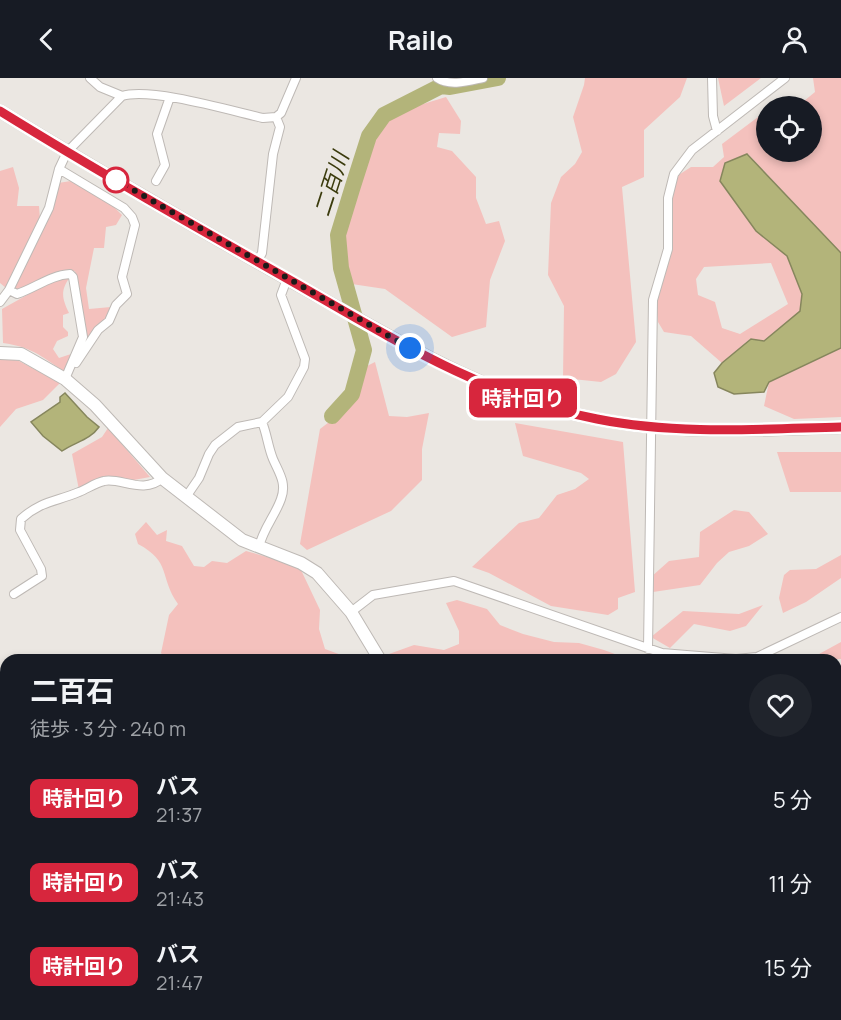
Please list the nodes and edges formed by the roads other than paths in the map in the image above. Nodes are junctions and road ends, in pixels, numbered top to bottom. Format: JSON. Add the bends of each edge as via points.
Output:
{"nodes":[{"id":1,"x":90,"y":78,"type":"edge"},
{"id":2,"x":296,"y":78,"type":"edge"},
{"id":3,"x":437,"y":78,"type":"edge"},
{"id":4,"x":482,"y":78,"type":"edge"},
{"id":5,"x":712,"y":78,"type":"edge"},
{"id":6,"x":785,"y":78,"type":"edge"},
{"id":7,"x":122,"y":96,"type":"junction"},
{"id":8,"x":170,"y":97,"type":"junction"},
{"id":9,"x":0,"y":111,"type":"edge"},
{"id":10,"x":276,"y":117,"type":"junction"},
{"id":11,"x":717,"y":131,"type":"junction"},
{"id":12,"x":67,"y":152,"type":"junction"},
{"id":13,"x":59,"y":169,"type":"junction"},
{"id":14,"x":156,"y":181,"type":"dead end"},
{"id":15,"x":257,"y":262,"type":"junction"},
{"id":16,"x":287,"y":279,"type":"junction"},
{"id":17,"x":9,"y":290,"type":"junction"},
{"id":18,"x":0,"y":302,"type":"edge"},
{"id":19,"x":0,"y":352,"type":"edge"},
{"id":20,"x":71,"y":364,"type":"junction"},
{"id":21,"x":65,"y":379,"type":"junction"},
{"id":22,"x":262,"y":422,"type":"junction"},
{"id":23,"x":841,"y":427,"type":"edge"},
{"id":24,"x":650,"y":428,"type":"junction"},
{"id":25,"x":162,"y":478,"type":"junction"},
{"id":26,"x":186,"y":497,"type":"junction"},
{"id":27,"x":259,"y":547,"type":"junction"},
{"id":28,"x":14,"y":594,"type":"dead end"},
{"id":29,"x":351,"y":612,"type":"junction"},
{"id":30,"x":841,"y":617,"type":"edge"},
{"id":31,"x":648,"y":649,"type":"junction"},
{"id":32,"x":376,"y":654,"type":"edge"},
{"id":33,"x":674,"y":654,"type":"edge"},
{"id":34,"x":763,"y":654,"type":"edge"}],
"edges":[{"from":1,"to":7,"type":"street"},
{"from":2,"to":10,"type":"street"},
{"from":3,"to":4,"type":"street","via":[[461,83]]},
{"from":5,"to":11,"type":"street"},
{"from":6,"to":11,"type":"street"},
{"from":7,"to":8,"type":"street"},
{"from":7,"to":12,"type":"street"},
{"from":8,"to":10,"type":"street","via":[[263,118]]},
{"from":8,"to":14,"type":"street","via":[[157,134],[165,165]]},
{"from":9,"to":12,"type":"street"},
{"from":10,"to":15,"type":"street","via":[[280,127],[273,154],[262,253]]},
{"from":11,"to":24,"type":"street","via":[[692,150],[674,174],[668,198],[668,249],[653,300]]},
{"from":12,"to":13,"type":"street"},
{"from":12,"to":15,"type":"street"},
{"from":13,"to":17,"type":"street","via":[[49,208]]},
{"from":13,"to":20,"type":"street","via":[[124,208],[135,225],[122,277],[127,294],[76,363]]},
{"from":15,"to":16,"type":"street"},
{"from":16,"to":22,"type":"street","via":[[281,295],[305,359],[304,367],[288,397]]},
{"from":16,"to":24,"type":"street","via":[[430,360],[479,382],[596,419]]},
{"from":17,"to":18,"type":"street"},
{"from":17,"to":20,"type":"street","via":[[17,294],[60,274],[70,274],[82,337]]},
{"from":19,"to":21,"type":"street","via":[[21,354]]},
{"from":20,"to":21,"type":"street"},
{"from":21,"to":25,"type":"street","via":[[95,405]]},
{"from":22,"to":26,"type":"street","via":[[238,427],[215,445]]},
{"from":22,"to":27,"type":"street","via":[[272,458],[283,478],[283,491]]},
{"from":23,"to":24,"type":"street"},
{"from":24,"to":31,"type":"street"},
{"from":25,"to":26,"type":"street"},
{"from":25,"to":28,"type":"street","via":[[135,486],[106,480],[31,510],[21,519],[20,530],[42,576]]},
{"from":26,"to":27,"type":"street","via":[[242,540]]},
{"from":27,"to":29,"type":"street","via":[[317,573]]},
{"from":29,"to":31,"type":"street","via":[[373,595],[454,581]]},
{"from":29,"to":32,"type":"street"},
{"from":30,"to":34,"type":"street"},
{"from":31,"to":33,"type":"street"}]}
